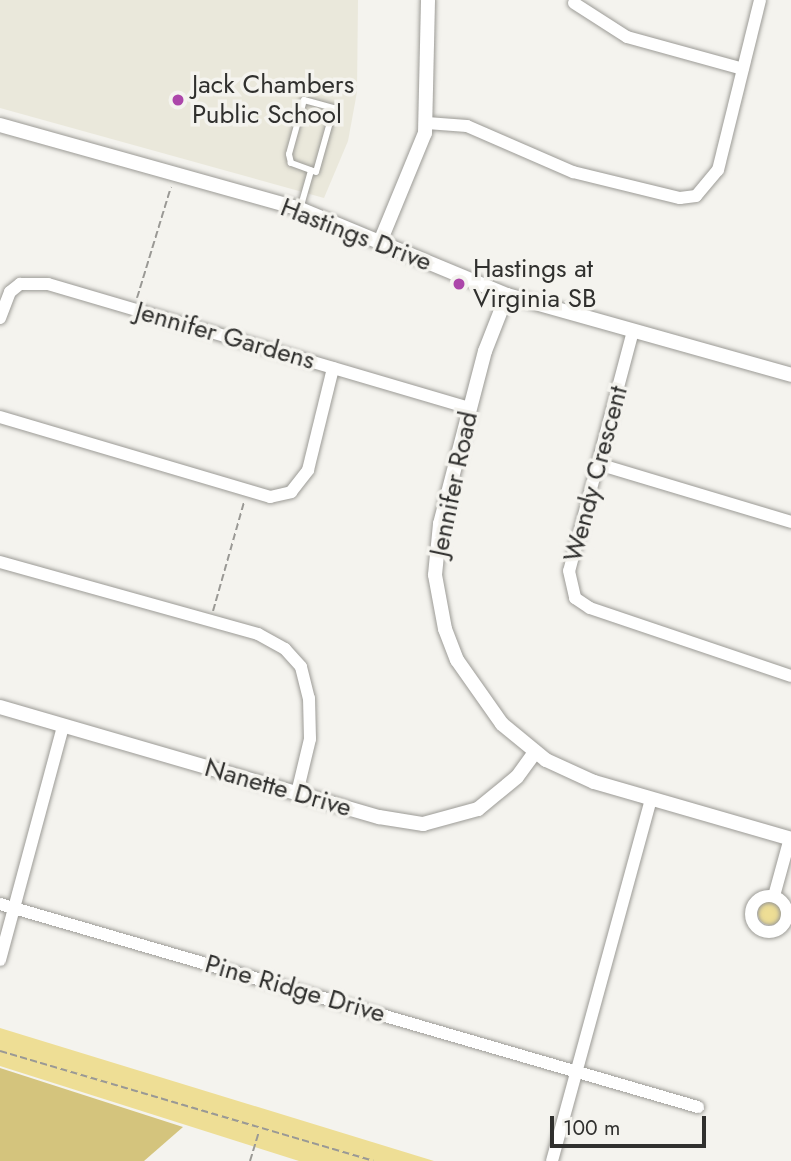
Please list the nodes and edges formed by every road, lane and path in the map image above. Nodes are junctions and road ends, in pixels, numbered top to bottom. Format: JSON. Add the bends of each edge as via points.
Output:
{"nodes":[{"id":1,"x":428,"y":0,"type":"edge"},
{"id":2,"x":760,"y":0,"type":"edge"},
{"id":3,"x":575,"y":3,"type":"dead end"},
{"id":4,"x":743,"y":69,"type":"junction"},
{"id":5,"x":427,"y":123,"type":"junction"},
{"id":6,"x":0,"y":125,"type":"edge"},
{"id":7,"x":311,"y":171,"type":"junction"},
{"id":8,"x":172,"y":187,"type":"dead end"},
{"id":9,"x":300,"y":209,"type":"junction"},
{"id":10,"x":380,"y":242,"type":"junction"},
{"id":11,"x":507,"y":295,"type":"junction"},
{"id":12,"x":133,"y":309,"type":"junction"},
{"id":13,"x":0,"y":318,"type":"edge"},
{"id":14,"x":633,"y":331,"type":"junction"},
{"id":15,"x":333,"y":368,"type":"junction"},
{"id":16,"x":791,"y":375,"type":"edge"},
{"id":17,"x":470,"y":408,"type":"junction"},
{"id":18,"x":0,"y":417,"type":"edge"},
{"id":19,"x":598,"y":464,"type":"junction"},
{"id":20,"x":244,"y":501,"type":"dead end"},
{"id":21,"x":791,"y":522,"type":"edge"},
{"id":22,"x":0,"y":562,"type":"edge"},
{"id":23,"x":212,"y":612,"type":"dead end"},
{"id":24,"x":791,"y":676,"type":"edge"},
{"id":25,"x":0,"y":708,"type":"edge"},
{"id":26,"x":63,"y":726,"type":"junction"},
{"id":27,"x":535,"y":751,"type":"junction"},
{"id":28,"x":297,"y":793,"type":"junction"},
{"id":29,"x":651,"y":799,"type":"junction"},
{"id":30,"x":790,"y":838,"type":"edge"},
{"id":31,"x":774,"y":896,"type":"dead end"},
{"id":32,"x":0,"y":904,"type":"edge"},
{"id":33,"x":14,"y":908,"type":"junction"},
{"id":34,"x":0,"y":960,"type":"edge"},
{"id":35,"x":0,"y":1052,"type":"edge"},
{"id":36,"x":575,"y":1071,"type":"junction"},
{"id":37,"x":698,"y":1107,"type":"dead end"},
{"id":38,"x":259,"y":1131,"type":"junction"},
{"id":39,"x":250,"y":1161,"type":"edge"},
{"id":40,"x":373,"y":1161,"type":"edge"},
{"id":41,"x":552,"y":1161,"type":"edge"}],
"edges":[{"from":1,"to":5,"type":"street"},
{"from":2,"to":4,"type":"street"},
{"from":3,"to":4,"type":"street","via":[[627,37]]},
{"from":4,"to":5,"type":"street","via":[[718,170],[696,196],[680,198],[573,172],[467,126]]},
{"from":5,"to":10,"type":"street"},
{"from":6,"to":9,"type":"street","name":"Hastings Drive"},
{"from":7,"to":7,"type":"lane","via":[[316,172],[334,108],[304,100],[289,154],[291,163]]},
{"from":7,"to":9,"type":"lane"},
{"from":8,"to":12,"type":"path"},
{"from":9,"to":10,"type":"street","name":"Hastings Drive"},
{"from":10,"to":11,"type":"street","name":"Hastings Drive"},
{"from":11,"to":14,"type":"street","name":"Hastings Drive"},
{"from":11,"to":17,"type":"street","name":"Jennifer Road"},
{"from":12,"to":13,"type":"street","name":"Jennifer Gardens","via":[[48,284],[20,284],[10,292]]},
{"from":12,"to":15,"type":"street","name":"Jennifer Gardens"},
{"from":14,"to":16,"type":"street","name":"Hastings Drive"},
{"from":14,"to":19,"type":"street","name":"Wendy Crescent"},
{"from":15,"to":17,"type":"street","name":"Jennifer Gardens"},
{"from":15,"to":18,"type":"street","via":[[307,470],[291,492],[270,497]]},
{"from":17,"to":27,"type":"street","name":"Jennifer Road","via":[[440,524],[435,575],[445,629],[476,694],[502,724]]},
{"from":19,"to":21,"type":"street"},
{"from":19,"to":24,"type":"street","name":"Wendy Crescent","via":[[569,571],[575,598],[590,608]]},
{"from":20,"to":23,"type":"path"},
{"from":22,"to":28,"type":"street","via":[[258,634],[285,649],[301,667],[309,698],[310,739]]},
{"from":25,"to":26,"type":"street","name":"Nanette Drive"},
{"from":26,"to":28,"type":"street","name":"Nanette Drive"},
{"from":26,"to":33,"type":"street"},
{"from":27,"to":28,"type":"street","name":"Nanette Drive","via":[[517,777],[478,809],[423,824]]},
{"from":27,"to":29,"type":"street","name":"Jennifer Road","via":[[594,782]]},
{"from":29,"to":30,"type":"street","name":"Jennifer Road"},
{"from":29,"to":36,"type":"street"},
{"from":30,"to":31,"type":"street"},
{"from":32,"to":33,"type":"street","name":"Pine Ridge Drive"},
{"from":33,"to":34,"type":"street"},
{"from":33,"to":36,"type":"street","name":"Pine Ridge Drive"},
{"from":35,"to":38,"type":"path"},
{"from":36,"to":37,"type":"street","name":"Pine Ridge Drive"},
{"from":36,"to":41,"type":"street"},
{"from":38,"to":39,"type":"path"},
{"from":38,"to":40,"type":"path"}]}
